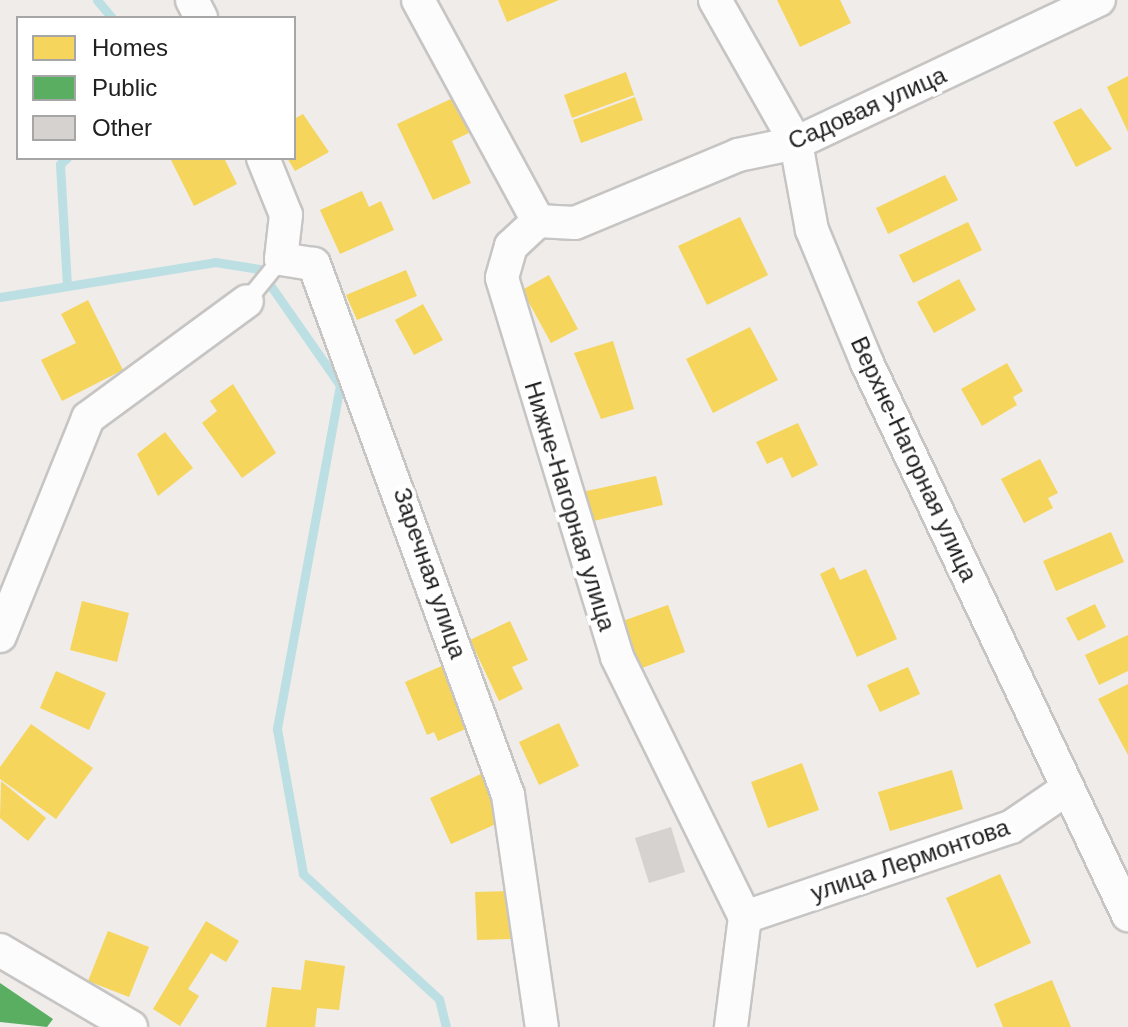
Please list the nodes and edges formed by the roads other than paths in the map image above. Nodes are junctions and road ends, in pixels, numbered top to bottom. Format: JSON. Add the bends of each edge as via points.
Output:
{"nodes":[{"id":1,"x":418,"y":0,"type":"edge"},
{"id":2,"x":715,"y":0,"type":"edge"},
{"id":3,"x":1099,"y":0,"type":"edge"},
{"id":4,"x":796,"y":143,"type":"junction"},
{"id":5,"x":264,"y":160,"type":"edge"},
{"id":6,"x":538,"y":221,"type":"junction"},
{"id":7,"x":281,"y":259,"type":"junction"},
{"id":8,"x":247,"y":301,"type":"joint"},
{"id":9,"x":0,"y":636,"type":"edge"},
{"id":10,"x":1068,"y":788,"type":"junction"},
{"id":11,"x":1117,"y":863,"type":"edge"},
{"id":12,"x":1128,"y":915,"type":"edge"},
{"id":13,"x":745,"y":917,"type":"junction"},
{"id":14,"x":0,"y":950,"type":"edge"},
{"id":15,"x":131,"y":1027,"type":"edge"},
{"id":16,"x":542,"y":1027,"type":"edge"},
{"id":17,"x":731,"y":1027,"type":"edge"}],
"edges":[{"from":1,"to":6,"type":"street"},
{"from":2,"to":4,"type":"street","name":"Верхне-Нагорная улица"},
{"from":3,"to":4,"type":"street","name":"Садовая улица"},
{"from":4,"to":6,"type":"street","name":"Садовая улица","via":[[738,155],[575,223]]},
{"from":4,"to":10,"type":"street","name":"Верхне-Нагорная улица","via":[[812,230],[862,350]]},
{"from":5,"to":7,"type":"street","via":[[286,215]]},
{"from":6,"to":13,"type":"street","name":"Нижне-Нагорная улица","via":[[511,246],[502,278],[562,490],[617,657]]},
{"from":7,"to":8,"type":"lane"},
{"from":7,"to":16,"type":"street","name":"Заречная улица","via":[[314,264],[508,795]]},
{"from":8,"to":9,"type":"street","via":[[88,418]]},
{"from":10,"to":11,"type":"street","name":"Верхне-Нагорная улица"},
{"from":10,"to":13,"type":"street","name":"улица Лермонтова","via":[[1011,827]]},
{"from":11,"to":12,"type":"street","name":"Верхне-Нагорная улица"},
{"from":13,"to":17,"type":"street"},
{"from":14,"to":15,"type":"street"}]}
